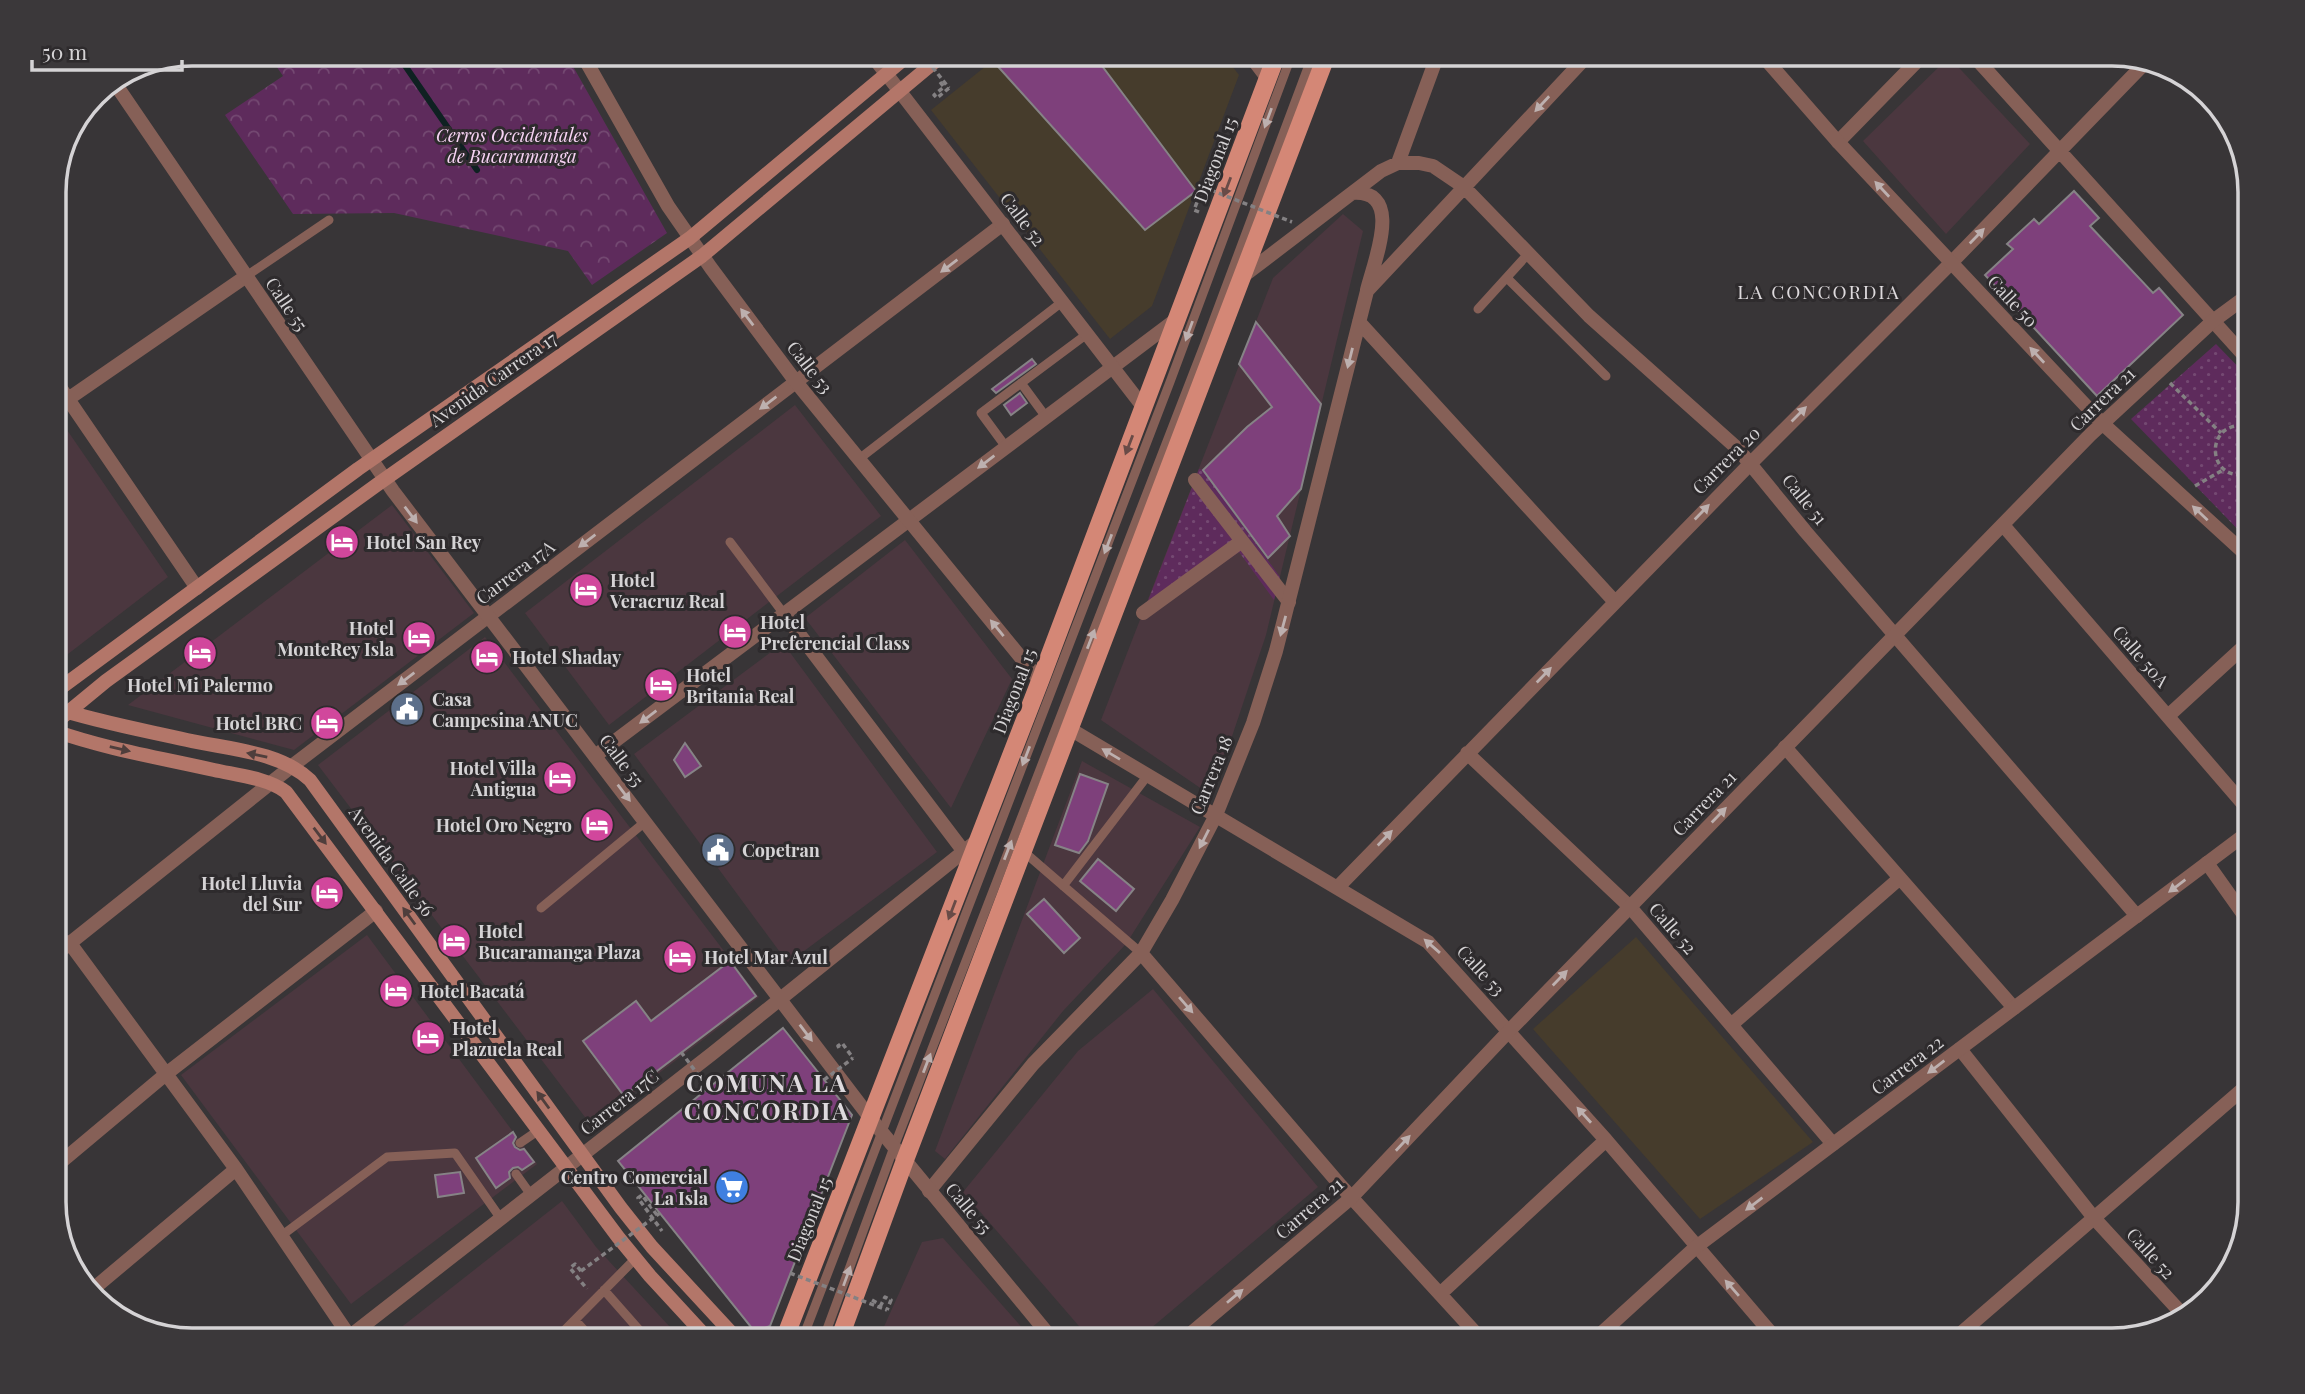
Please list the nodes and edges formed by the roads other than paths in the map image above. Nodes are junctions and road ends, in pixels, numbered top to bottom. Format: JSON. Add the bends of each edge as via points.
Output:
{"nodes":[{"id":1,"x":1258,"y":66,"type":"edge"},
{"id":2,"x":1273,"y":66,"type":"edge"},
{"id":3,"x":1287,"y":66,"type":"edge"},
{"id":4,"x":1308,"y":66,"type":"edge"},
{"id":5,"x":1322,"y":66,"type":"edge"},
{"id":6,"x":1433,"y":66,"type":"edge"},
{"id":7,"x":1577,"y":66,"type":"edge"},
{"id":8,"x":1772,"y":66,"type":"edge"},
{"id":9,"x":1912,"y":66,"type":"edge"},
{"id":10,"x":1983,"y":66,"type":"edge"},
{"id":11,"x":589,"y":67,"type":"edge"},
{"id":12,"x":881,"y":67,"type":"edge"},
{"id":13,"x":895,"y":67,"type":"edge"},
{"id":14,"x":929,"y":67,"type":"edge"},
{"id":15,"x":2139,"y":70,"type":"edge"},
{"id":16,"x":887,"y":74,"type":"junction"},
{"id":17,"x":1268,"y":79,"type":"junction"},
{"id":18,"x":120,"y":90,"type":"edge"},
{"id":19,"x":900,"y":91,"type":"junction"},
{"id":20,"x":1838,"y":142,"type":"junction"},
{"id":21,"x":2060,"y":152,"type":"junction"},
{"id":22,"x":1398,"y":163,"type":"junction"},
{"id":23,"x":1464,"y":187,"type":"junction"},
{"id":24,"x":1352,"y":193,"type":"junction"},
{"id":25,"x":329,"y":220,"type":"dead end"},
{"id":26,"x":1003,"y":224,"type":"junction"},
{"id":27,"x":690,"y":238,"type":"junction"},
{"id":28,"x":1528,"y":254,"type":"junction"},
{"id":29,"x":702,"y":256,"type":"junction"},
{"id":30,"x":1951,"y":263,"type":"junction"},
{"id":31,"x":245,"y":276,"type":"junction"},
{"id":32,"x":1242,"y":276,"type":"junction"},
{"id":33,"x":1507,"y":278,"type":"junction"},
{"id":34,"x":1367,"y":291,"type":"junction"},
{"id":35,"x":2238,"y":301,"type":"edge"},
{"id":36,"x":1062,"y":302,"type":"junction"},
{"id":37,"x":1478,"y":309,"type":"dead end"},
{"id":38,"x":1178,"y":318,"type":"junction"},
{"id":39,"x":2213,"y":321,"type":"junction"},
{"id":40,"x":1359,"y":322,"type":"junction"},
{"id":41,"x":1087,"y":334,"type":"junction"},
{"id":42,"x":2238,"y":349,"type":"edge"},
{"id":43,"x":1112,"y":367,"type":"junction"},
{"id":44,"x":1606,"y":376,"type":"dead end"},
{"id":45,"x":796,"y":382,"type":"junction"},
{"id":46,"x":1021,"y":383,"type":"junction"},
{"id":47,"x":67,"y":399,"type":"joint"},
{"id":48,"x":1144,"y":408,"type":"junction"},
{"id":49,"x":1046,"y":417,"type":"junction"},
{"id":50,"x":2102,"y":423,"type":"junction"},
{"id":51,"x":1006,"y":447,"type":"junction"},
{"id":52,"x":859,"y":459,"type":"junction"},
{"id":53,"x":371,"y":460,"type":"junction"},
{"id":54,"x":1751,"y":463,"type":"junction"},
{"id":55,"x":384,"y":479,"type":"junction"},
{"id":56,"x":1195,"y":480,"type":"dead end"},
{"id":57,"x":909,"y":520,"type":"junction"},
{"id":58,"x":2003,"y":525,"type":"junction"},
{"id":59,"x":1242,"y":541,"type":"junction"},
{"id":60,"x":730,"y":542,"type":"dead end"},
{"id":61,"x":2238,"y":548,"type":"edge"},
{"id":62,"x":197,"y":588,"type":"junction"},
{"id":63,"x":1289,"y":602,"type":"junction"},
{"id":64,"x":1615,"y":603,"type":"junction"},
{"id":65,"x":1143,"y":613,"type":"dead end"},
{"id":66,"x":784,"y":614,"type":"junction"},
{"id":67,"x":489,"y":616,"type":"junction"},
{"id":68,"x":1895,"y":635,"type":"junction"},
{"id":69,"x":2238,"y":651,"type":"edge"},
{"id":70,"x":1040,"y":681,"type":"junction"},
{"id":71,"x":67,"y":683,"type":"edge"},
{"id":72,"x":67,"y":706,"type":"edge"},
{"id":73,"x":67,"y":712,"type":"edge"},
{"id":74,"x":2168,"y":716,"type":"junction"},
{"id":75,"x":1070,"y":729,"type":"junction"},
{"id":76,"x":67,"y":736,"type":"edge"},
{"id":77,"x":1785,"y":747,"type":"junction"},
{"id":78,"x":1467,"y":753,"type":"junction"},
{"id":79,"x":595,"y":756,"type":"junction"},
{"id":80,"x":292,"y":766,"type":"junction"},
{"id":81,"x":1148,"y":775,"type":"junction"},
{"id":82,"x":269,"y":784,"type":"junction"},
{"id":83,"x":2238,"y":798,"type":"edge"},
{"id":84,"x":1216,"y":816,"type":"junction"},
{"id":85,"x":645,"y":822,"type":"junction"},
{"id":86,"x":2238,"y":840,"type":"edge"},
{"id":87,"x":1023,"y":851,"type":"junction"},
{"id":88,"x":967,"y":856,"type":"junction"},
{"id":89,"x":2207,"y":863,"type":"junction"},
{"id":90,"x":1900,"y":878,"type":"junction"},
{"id":91,"x":1063,"y":886,"type":"junction"},
{"id":92,"x":1338,"y":887,"type":"junction"},
{"id":93,"x":1630,"y":907,"type":"junction"},
{"id":94,"x":2238,"y":907,"type":"edge"},
{"id":95,"x":541,"y":908,"type":"dead end"},
{"id":96,"x":376,"y":911,"type":"junction"},
{"id":97,"x":2137,"y":916,"type":"junction"},
{"id":98,"x":69,"y":942,"type":"joint"},
{"id":99,"x":1141,"y":953,"type":"junction"},
{"id":100,"x":780,"y":999,"type":"junction"},
{"id":101,"x":2014,"y":1008,"type":"junction"},
{"id":102,"x":1731,"y":1025,"type":"junction"},
{"id":103,"x":1509,"y":1031,"type":"junction"},
{"id":104,"x":1960,"y":1049,"type":"junction"},
{"id":105,"x":166,"y":1074,"type":"junction"},
{"id":106,"x":2238,"y":1093,"type":"edge"},
{"id":107,"x":876,"y":1125,"type":"junction"},
{"id":108,"x":539,"y":1130,"type":"junction"},
{"id":109,"x":1606,"y":1140,"type":"junction"},
{"id":110,"x":520,"y":1143,"type":"dead end"},
{"id":111,"x":1833,"y":1144,"type":"junction"},
{"id":112,"x":900,"y":1154,"type":"junction"},
{"id":113,"x":583,"y":1155,"type":"junction"},
{"id":114,"x":67,"y":1157,"type":"edge"},
{"id":115,"x":567,"y":1167,"type":"junction"},
{"id":116,"x":236,"y":1169,"type":"junction"},
{"id":117,"x":516,"y":1174,"type":"dead end"},
{"id":118,"x":929,"y":1191,"type":"junction"},
{"id":119,"x":531,"y":1195,"type":"junction"},
{"id":120,"x":1352,"y":1198,"type":"junction"},
{"id":121,"x":2094,"y":1218,"type":"junction"},
{"id":122,"x":501,"y":1219,"type":"junction"},
{"id":123,"x":281,"y":1236,"type":"junction"},
{"id":124,"x":1696,"y":1247,"type":"junction"},
{"id":125,"x":635,"y":1259,"type":"junction"},
{"id":126,"x":98,"y":1285,"type":"edge"},
{"id":127,"x":604,"y":1290,"type":"junction"},
{"id":128,"x":1440,"y":1294,"type":"junction"},
{"id":129,"x":2178,"y":1309,"type":"edge"},
{"id":130,"x":575,"y":1320,"type":"junction"},
{"id":131,"x":342,"y":1328,"type":"edge"},
{"id":132,"x":363,"y":1328,"type":"edge"},
{"id":133,"x":567,"y":1328,"type":"edge"},
{"id":134,"x":582,"y":1328,"type":"edge"},
{"id":135,"x":638,"y":1328,"type":"edge"},
{"id":136,"x":698,"y":1328,"type":"edge"},
{"id":137,"x":727,"y":1328,"type":"edge"},
{"id":138,"x":789,"y":1328,"type":"edge"},
{"id":139,"x":806,"y":1328,"type":"edge"},
{"id":140,"x":828,"y":1328,"type":"edge"},
{"id":141,"x":843,"y":1328,"type":"edge"},
{"id":142,"x":1042,"y":1328,"type":"edge"},
{"id":143,"x":1197,"y":1328,"type":"edge"},
{"id":144,"x":1471,"y":1328,"type":"edge"},
{"id":145,"x":1607,"y":1328,"type":"edge"},
{"id":146,"x":1767,"y":1328,"type":"edge"},
{"id":147,"x":1967,"y":1328,"type":"edge"}],
"edges":[{"from":1,"to":17,"type":"street"},
{"from":2,"to":17,"type":"main road","name":"Diagonal 15"},
{"from":3,"to":107,"type":"lane","one_way":true,"via":[[1170,382]]},
{"from":112,"to":4,"type":"lane","one_way":true},
{"from":5,"to":32,"type":"main road"},
{"from":6,"to":22,"type":"street"},
{"from":7,"to":23,"type":"street","name":"Carrera 18","one_way":true},
{"from":8,"to":20,"type":"street","name":"Calle 50"},
{"from":9,"to":20,"type":"street"},
{"from":10,"to":21,"type":"street"},
{"from":11,"to":27,"type":"street","name":"Calle 53"},
{"from":12,"to":16,"type":"street","name":"Calle 52"},
{"from":13,"to":16,"type":"main road","name":"Avenida Carrera 17"},
{"from":14,"to":19,"type":"main road","name":"Avenida Carrera 17"},
{"from":15,"to":21,"type":"street","name":"Carrera 20"},
{"from":16,"to":19,"type":"street","name":"Calle 52"},
{"from":16,"to":27,"type":"main road","name":"Avenida Carrera 17"},
{"from":17,"to":38,"type":"main road","name":"Diagonal 15","one_way":true},
{"from":18,"to":31,"type":"street","name":"Calle 55"},
{"from":19,"to":26,"type":"street","name":"Calle 52"},
{"from":19,"to":29,"type":"main road","name":"Avenida Carrera 17"},
{"from":30,"to":20,"type":"street","name":"Calle 50","one_way":true},
{"from":30,"to":21,"type":"street","name":"Carrera 20","one_way":true},
{"from":21,"to":39,"type":"street"},
{"from":22,"to":23,"type":"street","name":"Calle 51","via":[[1433,166]]},
{"from":22,"to":24,"type":"street"},
{"from":23,"to":28,"type":"street","name":"Calle 51"},
{"from":23,"to":34,"type":"street","name":"Carrera 18"},
{"from":24,"to":32,"type":"street"},
{"from":24,"to":34,"type":"street","name":"Carrera 18","via":[[1374,197],[1384,221]]},
{"from":25,"to":31,"type":"lane"},
{"from":26,"to":36,"type":"street","name":"Calle 52"},
{"from":26,"to":45,"type":"street","name":"Carrera 17A","one_way":true},
{"from":27,"to":29,"type":"street","name":"Calle 53"},
{"from":27,"to":53,"type":"main road","name":"Avenida Carrera 17"},
{"from":28,"to":33,"type":"lane"},
{"from":28,"to":54,"type":"street","name":"Calle 51","via":[[1589,316]]},
{"from":45,"to":29,"type":"street","name":"Calle 53","one_way":true},
{"from":29,"to":55,"type":"main road","name":"Avenida Carrera 17"},
{"from":50,"to":30,"type":"street","name":"Calle 50","one_way":true},
{"from":54,"to":30,"type":"street","name":"Carrera 20","one_way":true},
{"from":31,"to":47,"type":"street"},
{"from":31,"to":53,"type":"street","name":"Calle 55"},
{"from":32,"to":75,"type":"main road"},
{"from":33,"to":37,"type":"lane"},
{"from":33,"to":44,"type":"lane"},
{"from":34,"to":40,"type":"street","name":"Carrera 18"},
{"from":35,"to":39,"type":"street","name":"Carrera 21"},
{"from":36,"to":41,"type":"street","name":"Calle 52"},
{"from":36,"to":52,"type":"lane"},
{"from":38,"to":43,"type":"street"},
{"from":38,"to":48,"type":"main road","name":"Diagonal 15"},
{"from":39,"to":42,"type":"street"},
{"from":39,"to":50,"type":"street","name":"Carrera 21"},
{"from":40,"to":63,"type":"street","name":"Carrera 18","one_way":true},
{"from":40,"to":64,"type":"street"},
{"from":41,"to":43,"type":"street","name":"Calle 52"},
{"from":41,"to":46,"type":"lane"},
{"from":43,"to":48,"type":"street","name":"Calle 52"},
{"from":43,"to":49,"type":"street"},
{"from":45,"to":52,"type":"street","name":"Calle 53"},
{"from":45,"to":67,"type":"street","name":"Carrera 17A","one_way":true},
{"from":46,"to":49,"type":"lane"},
{"from":46,"to":51,"type":"lane","via":[[981,413]]},
{"from":47,"to":62,"type":"street"},
{"from":48,"to":70,"type":"main road","name":"Diagonal 15","one_way":true},
{"from":49,"to":51,"type":"street"},
{"from":50,"to":58,"type":"street","name":"Carrera 21"},
{"from":61,"to":50,"type":"street","name":"Calle 50","one_way":true},
{"from":51,"to":57,"type":"street","one_way":true},
{"from":52,"to":57,"type":"street","name":"Calle 53"},
{"from":53,"to":55,"type":"street","name":"Calle 55"},
{"from":53,"to":62,"type":"main road","name":"Avenida Carrera 17"},
{"from":64,"to":54,"type":"street","name":"Carrera 20","one_way":true},
{"from":54,"to":68,"type":"street","name":"Calle 51"},
{"from":55,"to":67,"type":"street","name":"Calle 55","one_way":true},
{"from":55,"to":72,"type":"main road","name":"Avenida Carrera 17"},
{"from":56,"to":59,"type":"street"},
{"from":57,"to":66,"type":"street"},
{"from":70,"to":57,"type":"street","name":"Calle 53","one_way":true},
{"from":58,"to":68,"type":"street","name":"Carrera 21"},
{"from":58,"to":74,"type":"street","name":"Calle 50A"},
{"from":59,"to":63,"type":"street"},
{"from":59,"to":65,"type":"street"},
{"from":60,"to":66,"type":"lane"},
{"from":62,"to":71,"type":"main road","name":"Avenida Carrera 17"},
{"from":63,"to":84,"type":"street","name":"Carrera 18","one_way":true,"via":[[1252,723]]},
{"from":78,"to":64,"type":"street","name":"Carrera 20","one_way":true},
{"from":66,"to":79,"type":"street","one_way":true},
{"from":66,"to":88,"type":"street"},
{"from":67,"to":79,"type":"street","name":"Calle 55"},
{"from":67,"to":80,"type":"street","name":"Carrera 17A","one_way":true},
{"from":68,"to":77,"type":"street","name":"Carrera 21"},
{"from":68,"to":97,"type":"street","name":"Calle 51"},
{"from":69,"to":74,"type":"street"},
{"from":70,"to":88,"type":"main road","name":"Diagonal 15","via":[[979,839]]},
{"from":80,"to":73,"type":"main road","name":"Avenida Calle 56","one_way":true},
{"from":74,"to":83,"type":"street","name":"Calle 50A"},
{"from":81,"to":75,"type":"street","name":"Calle 53","one_way":true},
{"from":75,"to":87,"type":"main road"},
{"from":76,"to":82,"type":"main road","one_way":true},
{"from":77,"to":90,"type":"street"},
{"from":93,"to":77,"type":"street","name":"Carrera 21","one_way":true},
{"from":92,"to":78,"type":"street","name":"Carrera 20","one_way":true},
{"from":78,"to":93,"type":"street","name":"Calle 52"},
{"from":79,"to":85,"type":"street","name":"Calle 55","one_way":true},
{"from":80,"to":82,"type":"street","name":"Carrera 17A"},
{"from":113,"to":80,"type":"main road","name":"Avenida Calle 56","one_way":true,"via":[[310,780]]},
{"from":81,"to":84,"type":"street","name":"Calle 53"},
{"from":81,"to":91,"type":"lane"},
{"from":82,"to":96,"type":"main road","one_way":true,"via":[[292,798]]},
{"from":82,"to":98,"type":"street","name":"Carrera 17A"},
{"from":84,"to":92,"type":"street","name":"Calle 53"},
{"from":84,"to":99,"type":"street","name":"Carrera 18","one_way":true},
{"from":85,"to":95,"type":"lane"},
{"from":85,"to":100,"type":"street","name":"Calle 55"},
{"from":86,"to":89,"type":"street","name":"Carrera 22"},
{"from":87,"to":91,"type":"lane"},
{"from":87,"to":112,"type":"main road"},
{"from":88,"to":100,"type":"street","name":"Carrera 17C"},
{"from":88,"to":107,"type":"main road","name":"Diagonal 15","one_way":true},
{"from":89,"to":94,"type":"street"},
{"from":89,"to":97,"type":"street","name":"Carrera 22","one_way":true},
{"from":90,"to":101,"type":"street"},
{"from":90,"to":102,"type":"street"},
{"from":91,"to":99,"type":"lane"},
{"from":103,"to":92,"type":"street","name":"Calle 53","one_way":true,"via":[[1428,942]]},
{"from":93,"to":102,"type":"street","name":"Calle 52"},
{"from":103,"to":93,"type":"street","name":"Carrera 21","one_way":true},
{"from":96,"to":105,"type":"street"},
{"from":96,"to":108,"type":"main road"},
{"from":97,"to":101,"type":"street","name":"Carrera 22"},
{"from":98,"to":105,"type":"street"},
{"from":99,"to":118,"type":"street","name":"Carrera 18","via":[[1033,1064]]},
{"from":99,"to":120,"type":"street","one_way":true},
{"from":100,"to":107,"type":"street","name":"Calle 55","one_way":true},
{"from":100,"to":113,"type":"street","name":"Carrera 17C"},
{"from":101,"to":104,"type":"street","name":"Carrera 22"},
{"from":102,"to":111,"type":"street","name":"Calle 52"},
{"from":109,"to":103,"type":"street","name":"Calle 53","one_way":true},
{"from":120,"to":103,"type":"street","name":"Carrera 21","one_way":true},
{"from":104,"to":111,"type":"street","name":"Carrera 22","one_way":true},
{"from":104,"to":121,"type":"street","name":"Calle 52"},
{"from":105,"to":114,"type":"street"},
{"from":105,"to":116,"type":"street"},
{"from":106,"to":121,"type":"street"},
{"from":107,"to":112,"type":"street","name":"Calle 55"},
{"from":107,"to":138,"type":"main road","name":"Diagonal 15"},
{"from":107,"to":139,"type":"lane"},
{"from":108,"to":110,"type":"lane"},
{"from":108,"to":115,"type":"main road"},
{"from":109,"to":124,"type":"street","name":"Calle 53"},
{"from":109,"to":128,"type":"street"},
{"from":111,"to":124,"type":"street","name":"Carrera 22","one_way":true},
{"from":112,"to":118,"type":"street","name":"Calle 55"},
{"from":140,"to":112,"type":"lane","one_way":true},
{"from":112,"to":141,"type":"main road"},
{"from":113,"to":115,"type":"street","name":"Carrera 17C"},
{"from":113,"to":137,"type":"main road","name":"Avenida Calle 56","via":[[652,1247]]},
{"from":115,"to":119,"type":"street","name":"Carrera 17C"},
{"from":115,"to":125,"type":"main road"},
{"from":116,"to":123,"type":"street"},
{"from":116,"to":126,"type":"street"},
{"from":117,"to":119,"type":"lane"},
{"from":118,"to":142,"type":"street","name":"Calle 55"},
{"from":119,"to":122,"type":"street","name":"Carrera 17C"},
{"from":120,"to":128,"type":"street"},
{"from":143,"to":120,"type":"street","name":"Carrera 21","one_way":true},
{"from":121,"to":129,"type":"street","name":"Calle 52"},
{"from":121,"to":147,"type":"street"},
{"from":122,"to":123,"type":"lane","via":[[455,1153],[387,1157]]},
{"from":122,"to":132,"type":"street","name":"Carrera 17C"},
{"from":123,"to":131,"type":"street"},
{"from":124,"to":145,"type":"street","name":"Carrera 22"},
{"from":146,"to":124,"type":"street","name":"Calle 53","one_way":true},
{"from":125,"to":127,"type":"lane"},
{"from":125,"to":136,"type":"main road"},
{"from":127,"to":130,"type":"lane"},
{"from":127,"to":135,"type":"lane"},
{"from":128,"to":144,"type":"street"},
{"from":130,"to":133,"type":"lane"},
{"from":130,"to":134,"type":"lane"}]}
